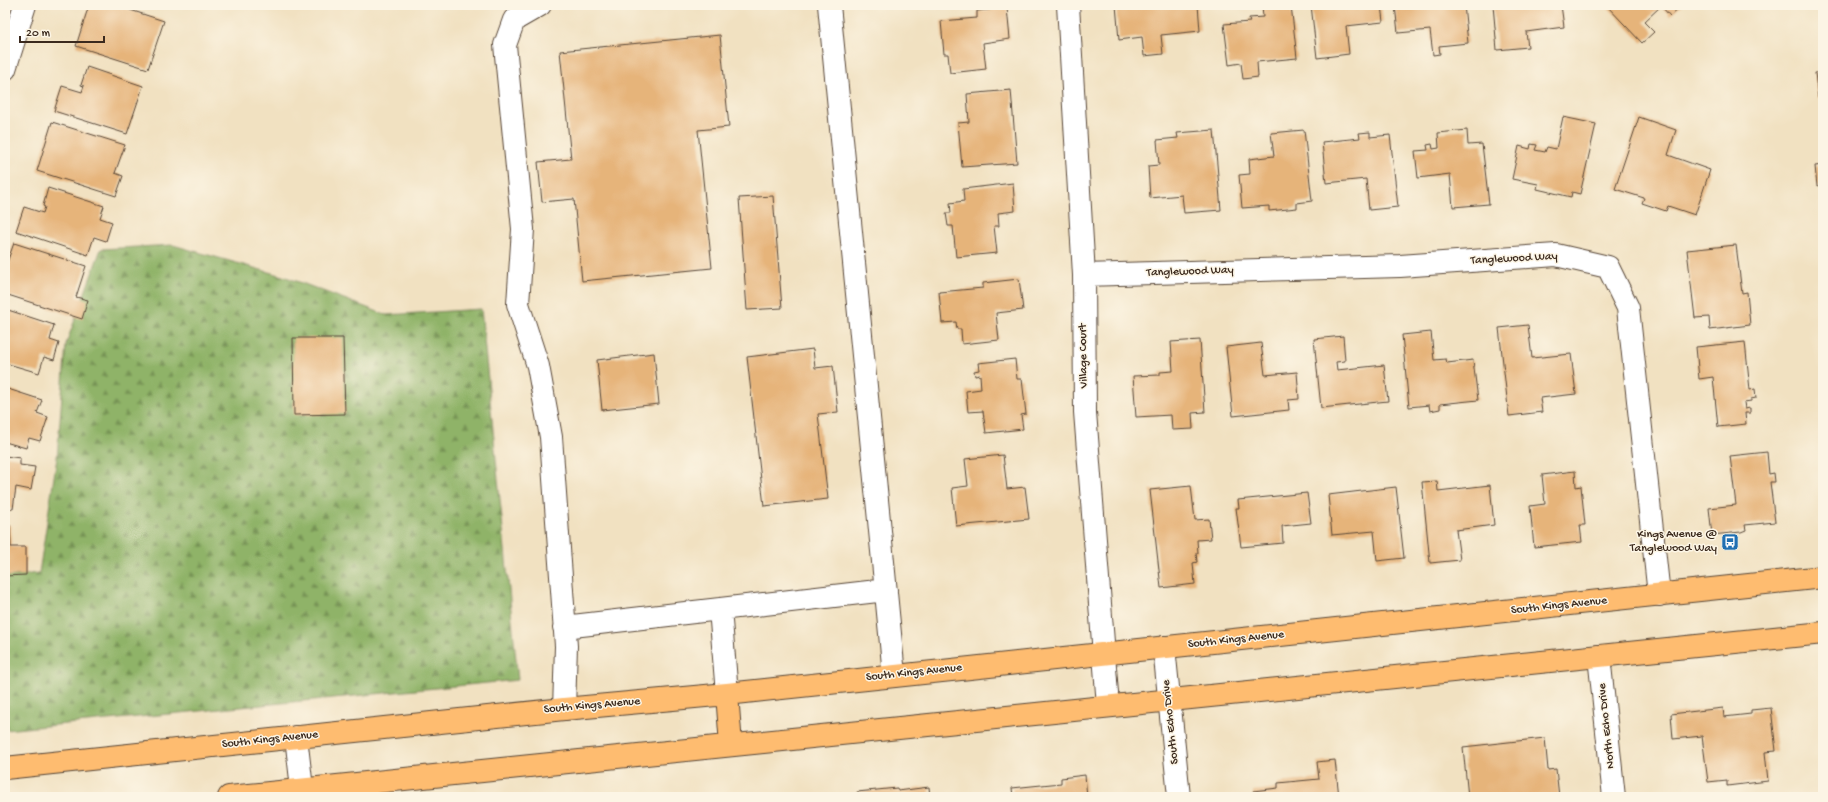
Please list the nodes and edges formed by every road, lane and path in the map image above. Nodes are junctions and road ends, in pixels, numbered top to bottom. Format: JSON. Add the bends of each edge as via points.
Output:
{"nodes":[{"id":1,"x":25,"y":5,"type":"edge"},
{"id":2,"x":540,"y":5,"type":"edge"},
{"id":3,"x":829,"y":5,"type":"edge"},
{"id":4,"x":1068,"y":5,"type":"edge"},
{"id":5,"x":5,"y":69,"type":"edge"},
{"id":6,"x":1084,"y":275,"type":"junction"},
{"id":7,"x":1823,"y":577,"type":"edge"},
{"id":8,"x":886,"y":590,"type":"junction"},
{"id":9,"x":1659,"y":595,"type":"junction"},
{"id":10,"x":720,"y":609,"type":"junction"},
{"id":11,"x":564,"y":627,"type":"junction"},
{"id":12,"x":1823,"y":633,"type":"edge"},
{"id":13,"x":1164,"y":647,"type":"junction"},
{"id":14,"x":1104,"y":654,"type":"junction"},
{"id":15,"x":1599,"y":656,"type":"junction"},
{"id":16,"x":894,"y":675,"type":"junction"},
{"id":17,"x":727,"y":694,"type":"junction"},
{"id":18,"x":1169,"y":700,"type":"junction"},
{"id":19,"x":1108,"y":706,"type":"junction"},
{"id":20,"x":564,"y":709,"type":"junction"},
{"id":21,"x":296,"y":737,"type":"junction"},
{"id":22,"x":731,"y":745,"type":"junction"},
{"id":23,"x":5,"y":768,"type":"edge"},
{"id":24,"x":303,"y":793,"type":"edge"},
{"id":25,"x":229,"y":797,"type":"edge"},
{"id":26,"x":1178,"y":797,"type":"edge"},
{"id":27,"x":1614,"y":797,"type":"edge"}],
"edges":[{"from":1,"to":5,"type":"street"},
{"from":2,"to":11,"type":"street","via":[[514,20],[505,45],[523,229],[518,304],[538,366],[551,437]]},
{"from":3,"to":8,"type":"street"},
{"from":4,"to":6,"type":"street","name":"Village Court"},
{"from":6,"to":9,"type":"street","name":"Tanglewood Way","via":[[1400,266],[1556,255],[1608,267],[1628,308]]},
{"from":6,"to":14,"type":"street","name":"Village Court","via":[[1085,412]]},
{"from":7,"to":9,"type":"main road","name":"South Kings Avenue"},
{"from":8,"to":10,"type":"street"},
{"from":8,"to":16,"type":"street"},
{"from":9,"to":13,"type":"main road","name":"South Kings Avenue"},
{"from":10,"to":11,"type":"street"},
{"from":10,"to":17,"type":"street"},
{"from":11,"to":20,"type":"street"},
{"from":12,"to":15,"type":"main road"},
{"from":13,"to":14,"type":"main road","name":"South Kings Avenue"},
{"from":13,"to":18,"type":"street","name":"South Echo Drive"},
{"from":14,"to":16,"type":"main road","name":"South Kings Avenue"},
{"from":14,"to":19,"type":"street","name":"Village Court"},
{"from":15,"to":18,"type":"main road"},
{"from":15,"to":27,"type":"street","name":"North Echo Drive"},
{"from":16,"to":17,"type":"main road","name":"South Kings Avenue"},
{"from":17,"to":20,"type":"main road","name":"South Kings Avenue"},
{"from":17,"to":22,"type":"main road"},
{"from":18,"to":19,"type":"main road"},
{"from":18,"to":26,"type":"street","name":"South Echo Drive"},
{"from":19,"to":22,"type":"main road"},
{"from":20,"to":21,"type":"main road","name":"South Kings Avenue"},
{"from":21,"to":23,"type":"main road","name":"South Kings Avenue"},
{"from":21,"to":24,"type":"street"},
{"from":22,"to":24,"type":"main road"},
{"from":24,"to":25,"type":"main road"}]}
